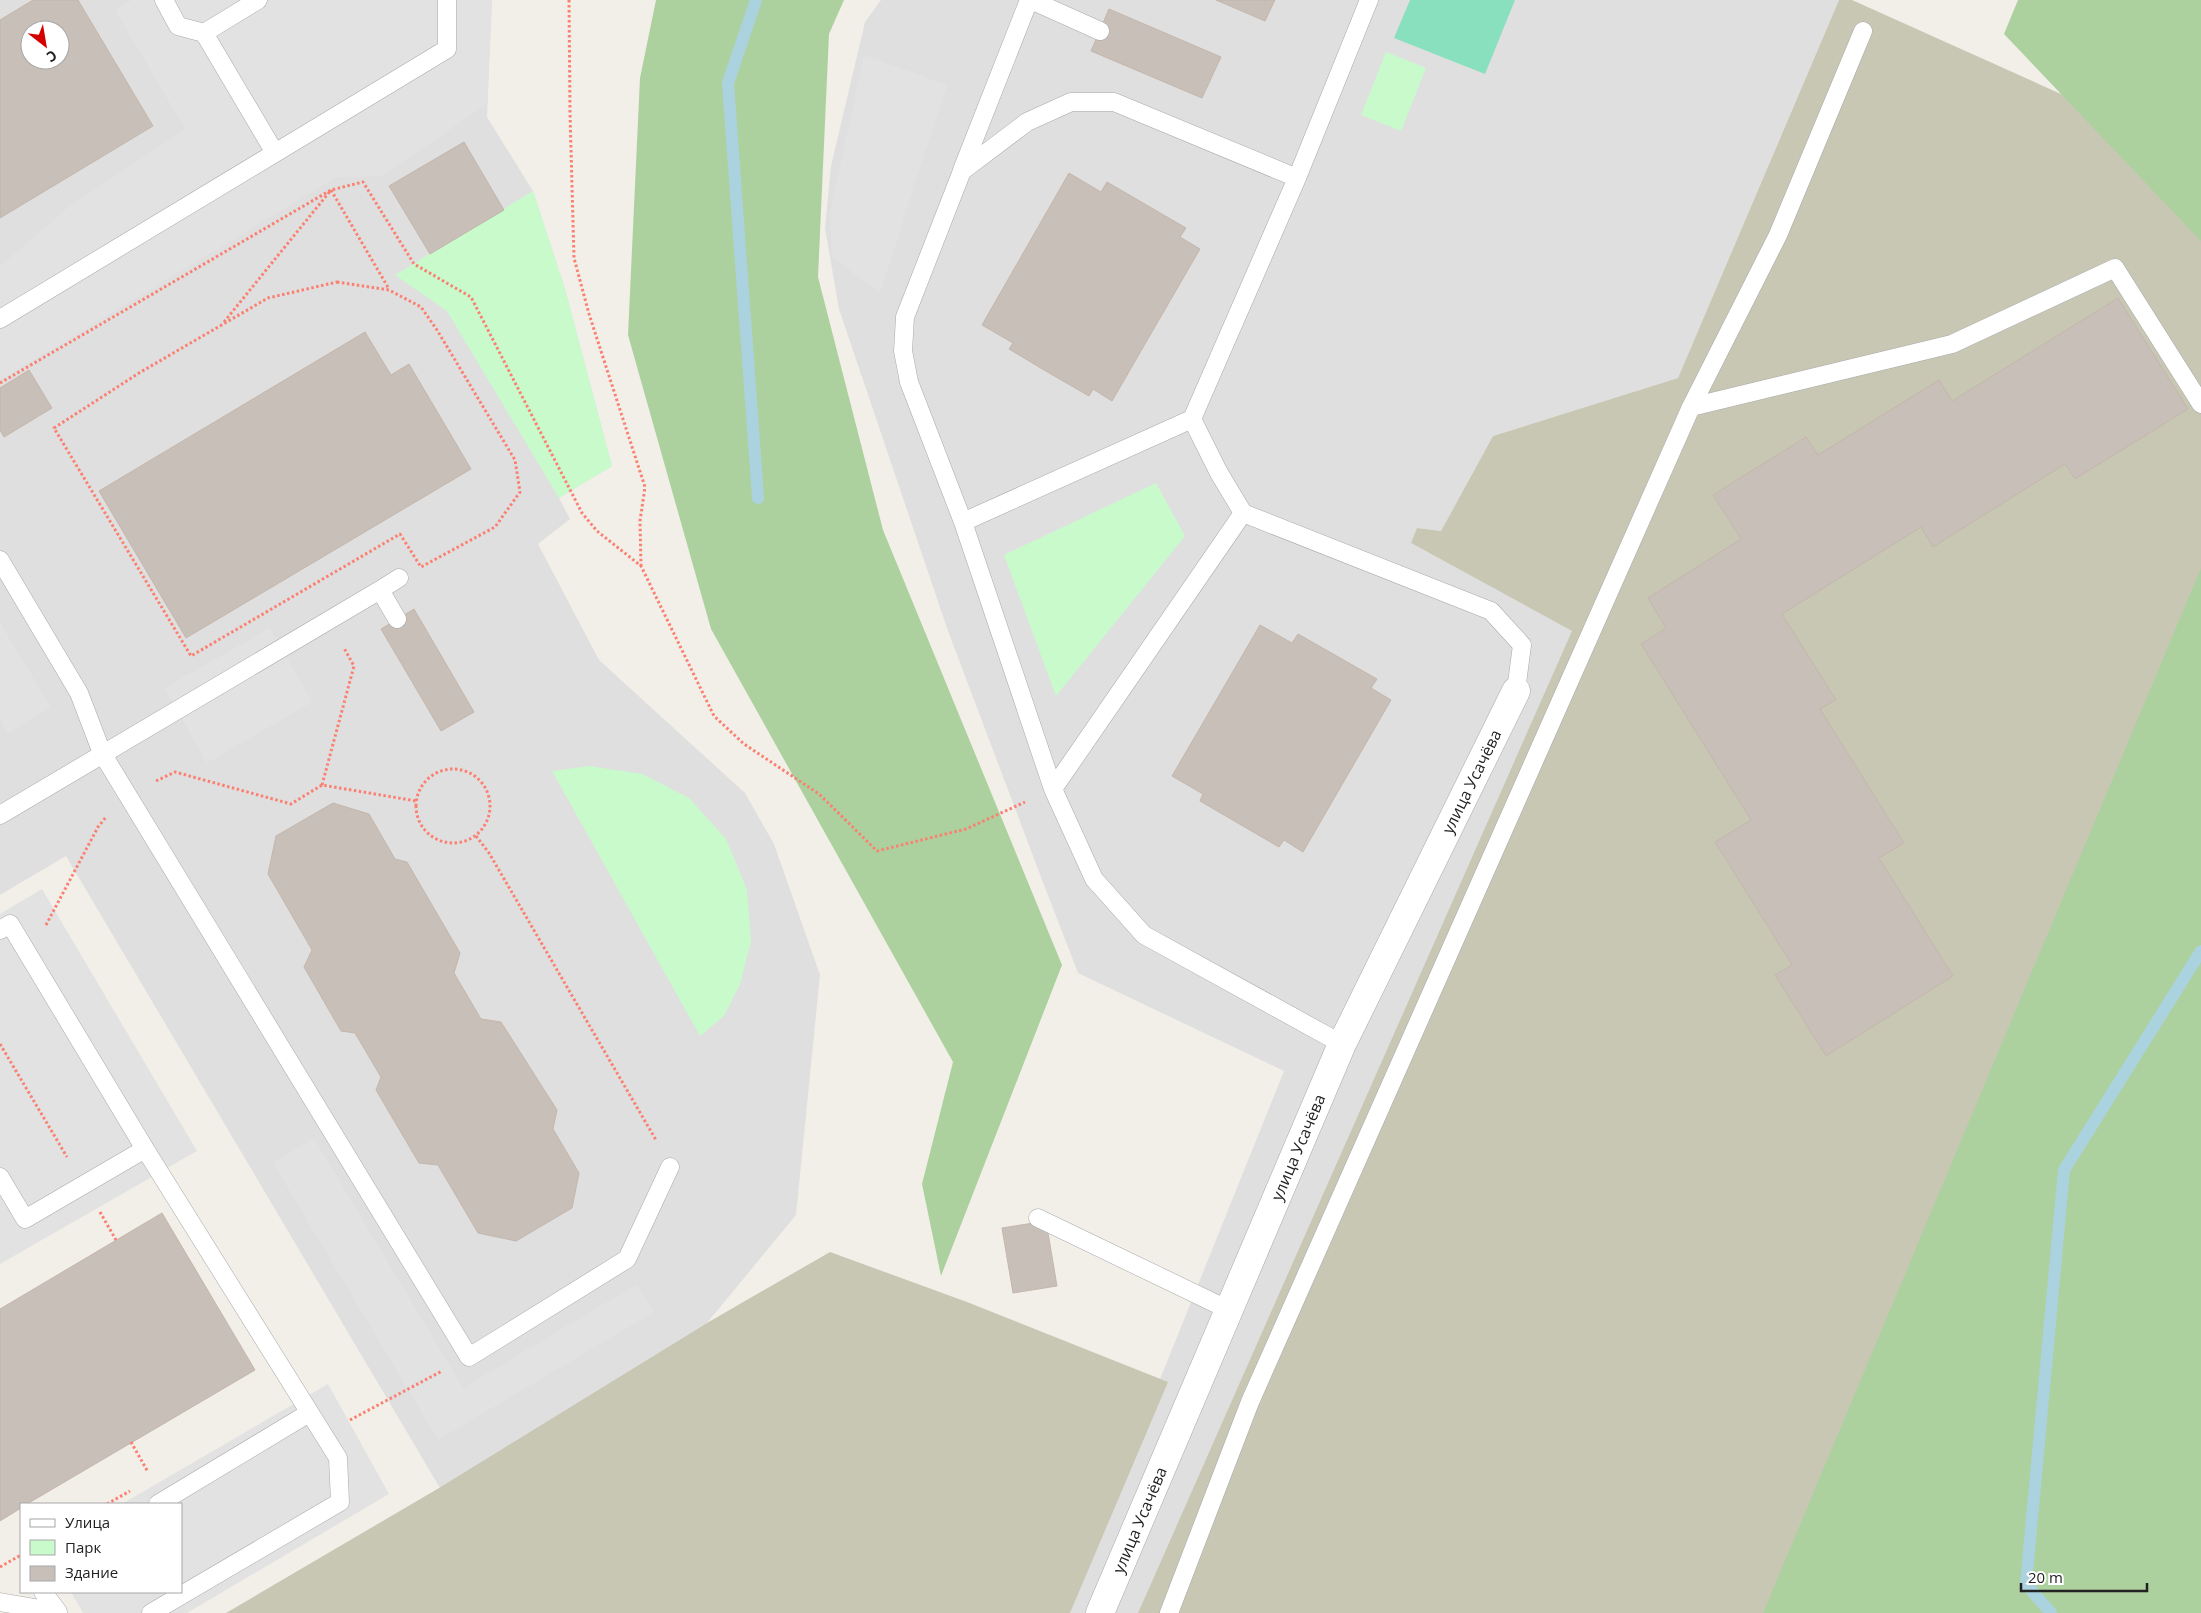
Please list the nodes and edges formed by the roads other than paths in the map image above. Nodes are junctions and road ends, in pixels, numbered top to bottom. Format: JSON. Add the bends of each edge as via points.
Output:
{"nodes":[{"id":1,"x":164,"y":0,"type":"edge"},
{"id":2,"x":258,"y":0,"type":"edge"},
{"id":3,"x":447,"y":0,"type":"edge"},
{"id":4,"x":1030,"y":0,"type":"edge"},
{"id":5,"x":1369,"y":0,"type":"edge"},
{"id":6,"x":1100,"y":31,"type":"dead end"},
{"id":7,"x":1863,"y":31,"type":"dead end"},
{"id":8,"x":204,"y":32,"type":"junction"},
{"id":9,"x":275,"y":153,"type":"junction"},
{"id":10,"x":962,"y":171,"type":"junction"},
{"id":11,"x":1297,"y":178,"type":"junction"},
{"id":12,"x":0,"y":319,"type":"edge"},
{"id":13,"x":2201,"y":404,"type":"edge"},
{"id":14,"x":1690,"y":407,"type":"junction"},
{"id":15,"x":1192,"y":419,"type":"junction"},
{"id":16,"x":1243,"y":513,"type":"junction"},
{"id":17,"x":963,"y":522,"type":"junction"},
{"id":18,"x":0,"y":560,"type":"edge"},
{"id":19,"x":400,"y":578,"type":"dead end"},
{"id":20,"x":380,"y":590,"type":"junction"},
{"id":21,"x":397,"y":619,"type":"dead end"},
{"id":22,"x":1516,"y":691,"type":"joint"},
{"id":23,"x":102,"y":753,"type":"junction"},
{"id":24,"x":1053,"y":789,"type":"junction"},
{"id":25,"x":0,"y":815,"type":"edge"},
{"id":26,"x":0,"y":930,"type":"edge"},
{"id":27,"x":1342,"y":1044,"type":"junction"},
{"id":28,"x":145,"y":1149,"type":"junction"},
{"id":29,"x":670,"y":1167,"type":"road end"},
{"id":30,"x":0,"y":1177,"type":"edge"},
{"id":31,"x":1038,"y":1218,"type":"dead end"},
{"id":32,"x":1230,"y":1310,"type":"junction"},
{"id":33,"x":309,"y":1413,"type":"junction"},
{"id":34,"x":160,"y":1503,"type":"edge"},
{"id":35,"x":44,"y":1593,"type":"edge"},
{"id":36,"x":0,"y":1602,"type":"edge"},
{"id":37,"x":58,"y":1613,"type":"edge"},
{"id":38,"x":150,"y":1613,"type":"edge"},
{"id":39,"x":1100,"y":1613,"type":"edge"},
{"id":40,"x":1169,"y":1613,"type":"edge"}],
"edges":[{"from":1,"to":8,"type":"lane","via":[[178,26]]},
{"from":2,"to":8,"type":"lane"},
{"from":3,"to":9,"type":"lane","via":[[447,49]]},
{"from":4,"to":6,"type":"lane"},
{"from":4,"to":10,"type":"lane"},
{"from":5,"to":11,"type":"lane"},
{"from":7,"to":14,"type":"lane","via":[[1778,235]]},
{"from":8,"to":9,"type":"lane"},
{"from":9,"to":12,"type":"lane"},
{"from":10,"to":11,"type":"lane","via":[[1027,122],[1071,102],[1114,102]]},
{"from":10,"to":17,"type":"lane","via":[[905,317],[903,351],[909,382]]},
{"from":11,"to":15,"type":"lane"},
{"from":13,"to":14,"type":"lane","via":[[2115,268],[1952,344]]},
{"from":14,"to":40,"type":"lane","via":[[1250,1402]]},
{"from":15,"to":16,"type":"lane"},
{"from":15,"to":17,"type":"lane"},
{"from":16,"to":22,"type":"lane","via":[[1491,611],[1522,645]]},
{"from":16,"to":24,"type":"lane"},
{"from":17,"to":24,"type":"lane"},
{"from":18,"to":23,"type":"lane","via":[[79,693]]},
{"from":19,"to":20,"type":"lane"},
{"from":20,"to":21,"type":"lane"},
{"from":20,"to":23,"type":"lane"},
{"from":22,"to":27,"type":"street","name":"улица Усачёва"},
{"from":23,"to":25,"type":"lane"},
{"from":23,"to":29,"type":"lane","via":[[469,1357],[627,1260]]},
{"from":24,"to":27,"type":"lane","via":[[1094,879],[1144,935]]},
{"from":26,"to":28,"type":"lane","via":[[10,924]]},
{"from":27,"to":32,"type":"street","name":"улица Усачёва"},
{"from":28,"to":30,"type":"lane","via":[[26,1220]]},
{"from":28,"to":33,"type":"lane"},
{"from":31,"to":32,"type":"lane"},
{"from":32,"to":39,"type":"street","name":"улица Усачёва"},
{"from":33,"to":34,"type":"lane"},
{"from":33,"to":38,"type":"lane","via":[[338,1458],[340,1502]]},
{"from":35,"to":37,"type":"lane"},
{"from":36,"to":37,"type":"lane"}]}
